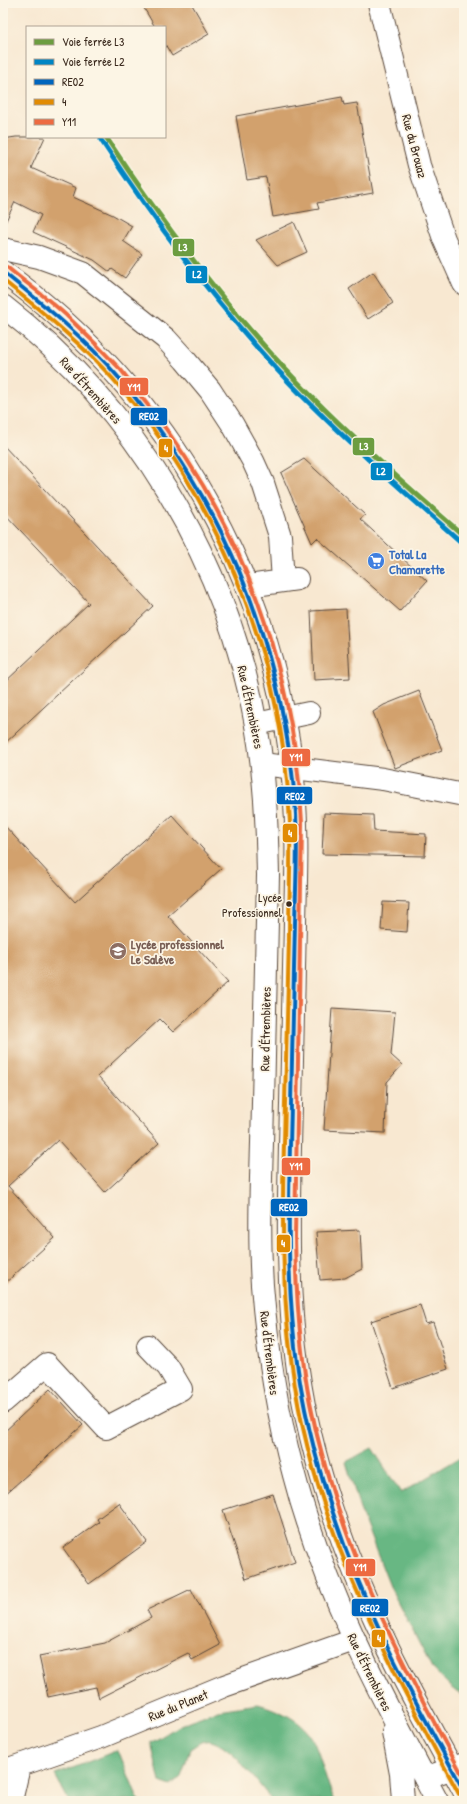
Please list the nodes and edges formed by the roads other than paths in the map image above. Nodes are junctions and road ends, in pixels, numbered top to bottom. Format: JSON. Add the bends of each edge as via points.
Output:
{"nodes":[{"id":1,"x":380,"y":3,"type":"edge"},
{"id":2,"x":3,"y":249,"type":"edge"},
{"id":3,"x":3,"y":272,"type":"edge"},
{"id":4,"x":464,"y":284,"type":"edge"},
{"id":5,"x":3,"y":306,"type":"edge"},
{"id":6,"x":248,"y":586,"type":"junction"},
{"id":7,"x":309,"y":714,"type":"dead end"},
{"id":8,"x":285,"y":718,"type":"junction"},
{"id":9,"x":256,"y":724,"type":"junction"},
{"id":10,"x":262,"y":764,"type":"junction"},
{"id":11,"x":292,"y":767,"type":"junction"},
{"id":12,"x":464,"y":795,"type":"edge"},
{"id":13,"x":148,"y":1346,"type":"dead end"},
{"id":14,"x":3,"y":1402,"type":"edge"},
{"id":15,"x":354,"y":1640,"type":"junction"},
{"id":16,"x":388,"y":1709,"type":"junction"},
{"id":17,"x":458,"y":1766,"type":"edge"},
{"id":18,"x":11,"y":1769,"type":"edge"},
{"id":19,"x":425,"y":1778,"type":"junction"},
{"id":20,"x":464,"y":1791,"type":"edge"},
{"id":21,"x":11,"y":1801,"type":"edge"},
{"id":22,"x":403,"y":1801,"type":"edge"},
{"id":23,"x":437,"y":1801,"type":"edge"}],
"edges":[{"from":1,"to":4,"type":"main road","name":"Rue du Brouaz","via":[[419,165],[444,239]]},
{"from":2,"to":6,"type":"main road","via":[[39,257],[83,273],[166,339],[210,390],[253,460],[263,483],[280,536],[290,580]]},
{"from":3,"to":6,"type":"main road","name":"Rue d'Étrembières","via":[[78,333],[142,404],[202,490]]},
{"from":5,"to":9,"type":"main road","name":"Rue d'Étrembières","via":[[42,339],[88,384],[126,430],[170,494],[200,550],[217,589],[238,648]]},
{"from":6,"to":8,"type":"main road","name":"Rue d'Étrembières","via":[[269,651]]},
{"from":7,"to":8,"type":"main road"},
{"from":8,"to":9,"type":"main road"},
{"from":8,"to":11,"type":"main road","name":"Rue d'Étrembières"},
{"from":9,"to":10,"type":"main road","name":"Rue d'Étrembières"},
{"from":10,"to":11,"type":"main road"},
{"from":10,"to":15,"type":"main road","name":"Rue d'Étrembières","via":[[267,818],[268,875],[261,1208],[262,1283],[269,1355],[294,1478],[325,1570]]},
{"from":11,"to":12,"type":"main road","via":[[383,779]]},
{"from":11,"to":17,"type":"main road","name":"Rue d'Étrembières","via":[[296,857],[289,1263],[291,1313],[298,1370],[313,1447],[368,1603],[387,1645]]},
{"from":13,"to":14,"type":"main road","via":[[168,1367],[181,1389],[106,1428],[47,1364]]},
{"from":15,"to":16,"type":"main road","name":"Rue d'Étrembières"},
{"from":15,"to":18,"type":"main road","name":"Rue du Planet","via":[[224,1686],[102,1737]]},
{"from":16,"to":19,"type":"main road","name":"Rue d'Étrembières"},
{"from":16,"to":22,"type":"main road","via":[[401,1774]]},
{"from":17,"to":19,"type":"main road"},
{"from":17,"to":20,"type":"main road","name":"Rue d'Étrembières"},
{"from":18,"to":21,"type":"main road"},
{"from":19,"to":23,"type":"main road","name":"Rue d'Étrembières"}]}
